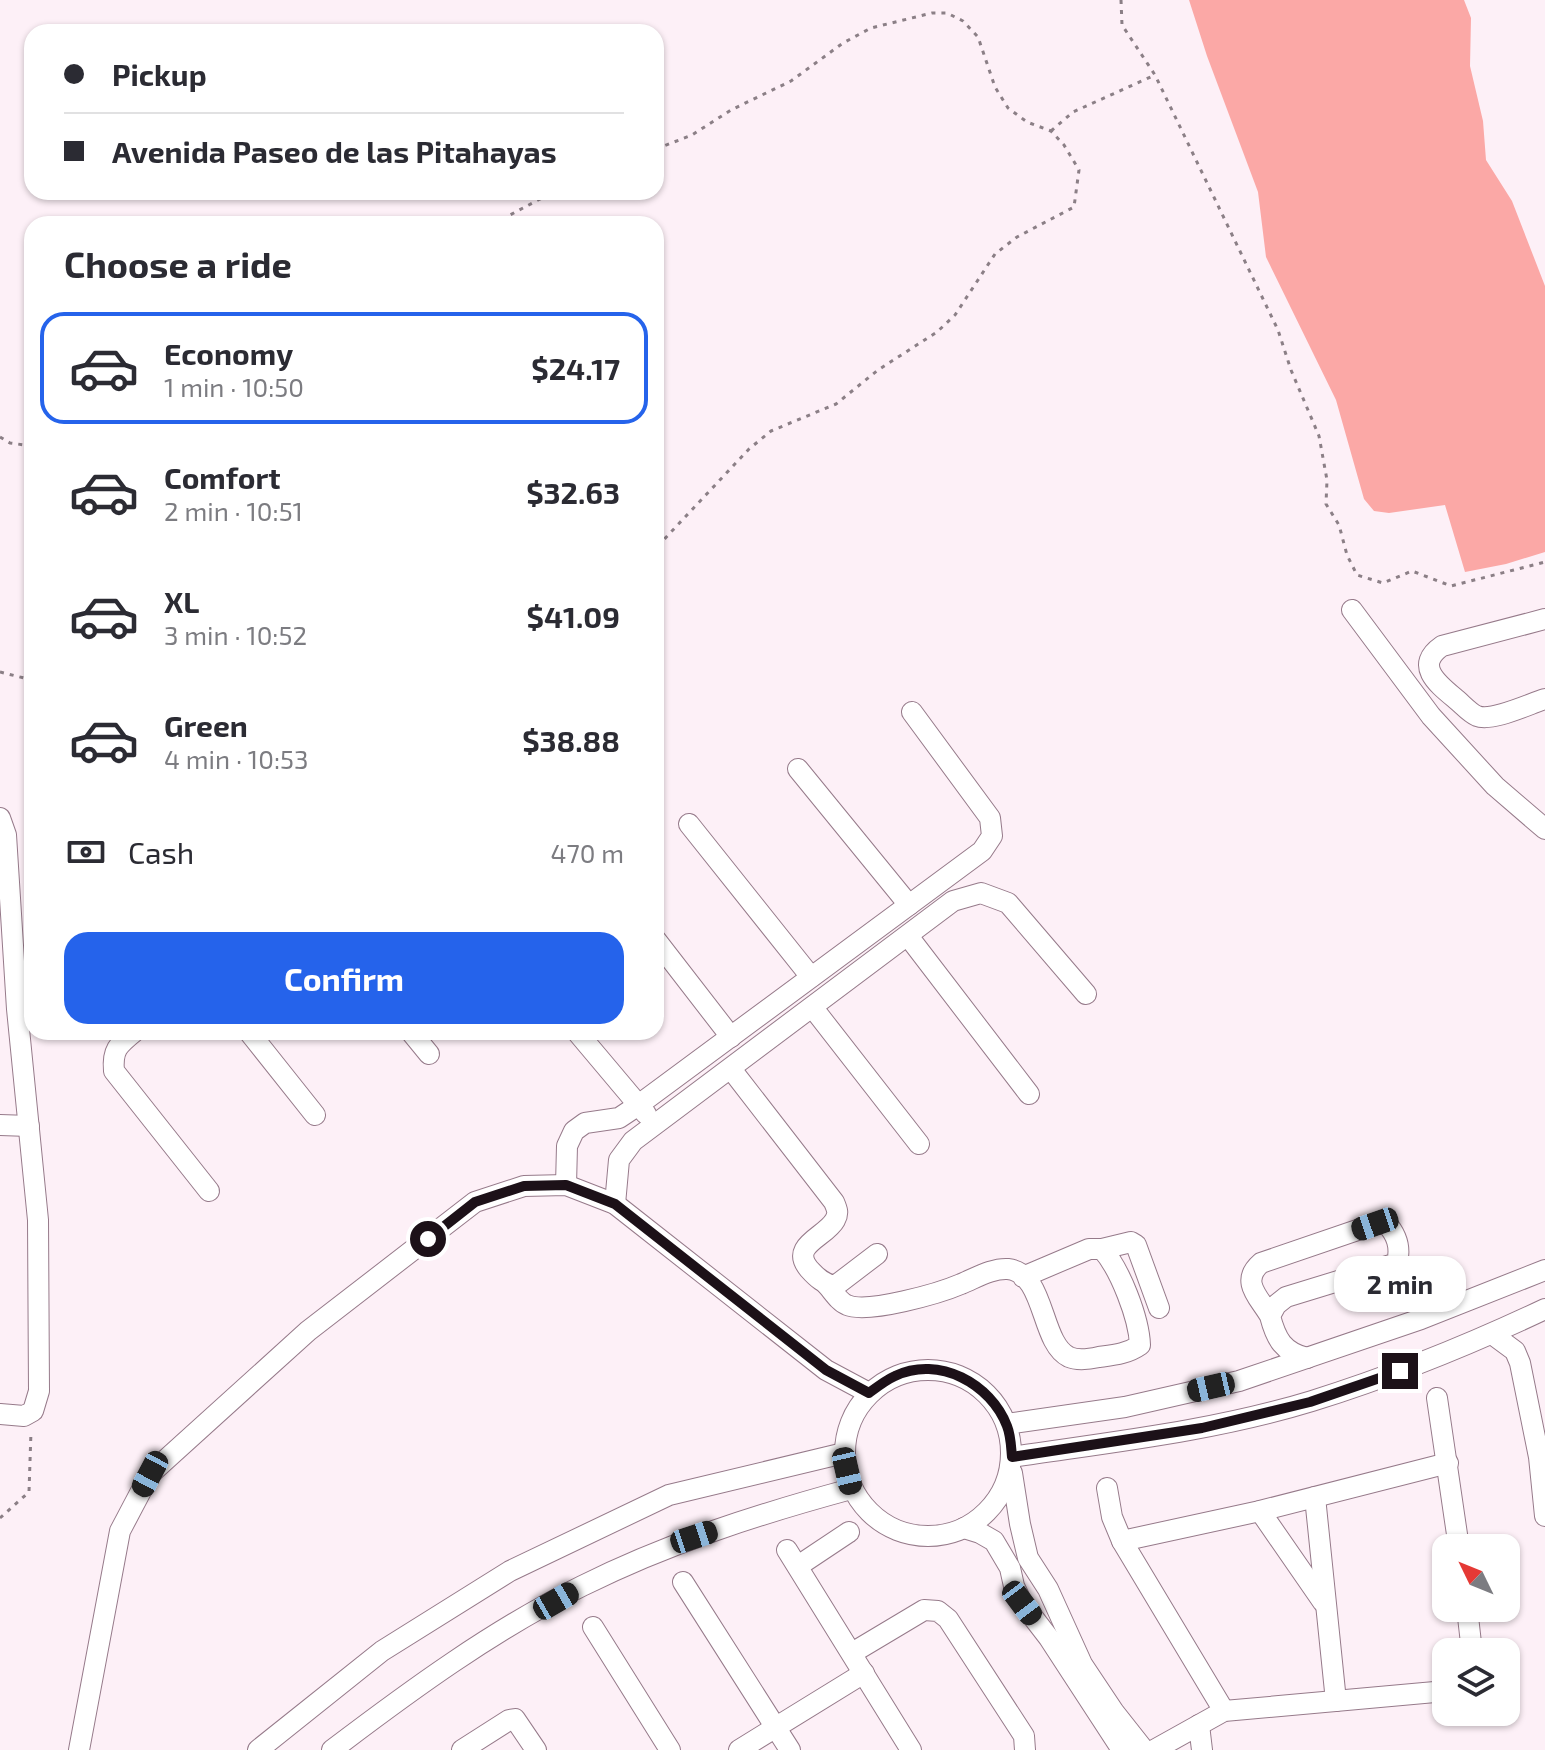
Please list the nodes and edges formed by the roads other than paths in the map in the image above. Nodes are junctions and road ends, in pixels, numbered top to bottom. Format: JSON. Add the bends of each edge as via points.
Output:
{"nodes":[{"id":1,"x":1352,"y":610,"type":"dead end"},
{"id":2,"x":1545,"y":619,"type":"edge"},
{"id":3,"x":1452,"y":696,"type":"junction"},
{"id":4,"x":1545,"y":699,"type":"edge"},
{"id":5,"x":912,"y":712,"type":"dead end"},
{"id":6,"x":1431,"y":716,"type":"junction"},
{"id":7,"x":798,"y":769,"type":"dead end"},
{"id":8,"x":0,"y":818,"type":"edge"},
{"id":9,"x":689,"y":824,"type":"dead end"},
{"id":10,"x":1545,"y":829,"type":"edge"},
{"id":11,"x":909,"y":905,"type":"junction"},
{"id":12,"x":908,"y":936,"type":"junction"},
{"id":13,"x":664,"y":950,"type":"edge"},
{"id":14,"x":811,"y":977,"type":"junction"},
{"id":15,"x":1086,"y":994,"type":"dead end"},
{"id":16,"x":813,"y":1008,"type":"junction"},
{"id":17,"x":731,"y":1037,"type":"junction"},
{"id":18,"x":124,"y":1040,"type":"edge"},
{"id":19,"x":255,"y":1040,"type":"edge"},
{"id":20,"x":418,"y":1040,"type":"edge"},
{"id":21,"x":583,"y":1040,"type":"edge"},
{"id":22,"x":429,"y":1054,"type":"dead end"},
{"id":23,"x":731,"y":1069,"type":"junction"},
{"id":24,"x":1029,"y":1094,"type":"dead end"},
{"id":25,"x":637,"y":1106,"type":"junction"},
{"id":26,"x":315,"y":1115,"type":"dead end"},
{"id":27,"x":658,"y":1124,"type":"junction"},
{"id":28,"x":0,"y":1125,"type":"edge"},
{"id":29,"x":29,"y":1126,"type":"junction"},
{"id":30,"x":919,"y":1144,"type":"dead end"},
{"id":31,"x":566,"y":1185,"type":"junction"},
{"id":32,"x":209,"y":1191,"type":"dead end"},
{"id":33,"x":615,"y":1204,"type":"junction"},
{"id":34,"x":1102,"y":1249,"type":"junction"},
{"id":35,"x":877,"y":1254,"type":"dead end"},
{"id":36,"x":1545,"y":1270,"type":"edge"},
{"id":37,"x":1023,"y":1277,"type":"junction"},
{"id":38,"x":826,"y":1284,"type":"junction"},
{"id":39,"x":1159,"y":1308,"type":"dead end"},
{"id":40,"x":1545,"y":1309,"type":"edge"},
{"id":41,"x":1270,"y":1316,"type":"junction"},
{"id":42,"x":1492,"y":1334,"type":"junction"},
{"id":43,"x":1307,"y":1358,"type":"junction"},
{"id":44,"x":869,"y":1393,"type":"junction"},
{"id":45,"x":1437,"y":1398,"type":"dead end"},
{"id":46,"x":0,"y":1414,"type":"edge"},
{"id":47,"x":1545,"y":1419,"type":"edge"},
{"id":48,"x":1007,"y":1424,"type":"junction"},
{"id":49,"x":844,"y":1453,"type":"junction"},
{"id":50,"x":1539,"y":1457,"type":"junction"},
{"id":51,"x":1448,"y":1463,"type":"junction"},
{"id":52,"x":1012,"y":1465,"type":"junction"},
{"id":53,"x":1107,"y":1488,"type":"dead end"},
{"id":54,"x":851,"y":1489,"type":"junction"},
{"id":55,"x":1315,"y":1497,"type":"junction"},
{"id":56,"x":1260,"y":1511,"type":"junction"},
{"id":57,"x":1545,"y":1516,"type":"edge"},
{"id":58,"x":964,"y":1528,"type":"junction"},
{"id":59,"x":849,"y":1532,"type":"dead end"},
{"id":60,"x":1457,"y":1534,"type":"edge"},
{"id":61,"x":1122,"y":1541,"type":"junction"},
{"id":62,"x":1019,"y":1563,"type":"junction"},
{"id":63,"x":683,"y":1582,"type":"dead end"},
{"id":64,"x":1325,"y":1606,"type":"junction"},
{"id":65,"x":593,"y":1627,"type":"dead end"},
{"id":66,"x":852,"y":1653,"type":"junction"},
{"id":67,"x":864,"y":1673,"type":"junction"},
{"id":68,"x":1432,"y":1692,"type":"edge"},
{"id":69,"x":1336,"y":1701,"type":"junction"},
{"id":70,"x":1224,"y":1711,"type":"junction"},
{"id":71,"x":1199,"y":1725,"type":"junction"},
{"id":72,"x":776,"y":1728,"type":"junction"},
{"id":73,"x":79,"y":1750,"type":"edge"},
{"id":74,"x":258,"y":1750,"type":"edge"},
{"id":75,"x":332,"y":1750,"type":"edge"},
{"id":76,"x":462,"y":1750,"type":"edge"},
{"id":77,"x":536,"y":1750,"type":"edge"},
{"id":78,"x":670,"y":1750,"type":"edge"},
{"id":79,"x":739,"y":1750,"type":"edge"},
{"id":80,"x":790,"y":1750,"type":"edge"},
{"id":81,"x":911,"y":1750,"type":"edge"},
{"id":82,"x":1025,"y":1750,"type":"edge"},
{"id":83,"x":1122,"y":1750,"type":"edge"},
{"id":84,"x":1144,"y":1750,"type":"edge"},
{"id":85,"x":1154,"y":1750,"type":"edge"},
{"id":86,"x":1202,"y":1750,"type":"edge"}],
"edges":[{"from":1,"to":6,"type":"street"},
{"from":2,"to":3,"type":"street","via":[[1442,646],[1433,653],[1430,673]]},
{"from":3,"to":4,"type":"street","via":[[1477,716],[1491,717]]},
{"from":3,"to":6,"type":"street"},
{"from":5,"to":11,"type":"street","via":[[990,818],[992,836],[982,851]]},
{"from":6,"to":10,"type":"street","via":[[1495,786]]},
{"from":7,"to":11,"type":"street"},
{"from":8,"to":29,"type":"street","via":[[6,835]]},
{"from":9,"to":14,"type":"street"},
{"from":11,"to":14,"type":"street"},
{"from":12,"to":15,"type":"street","via":[[953,901],[981,893],[1008,903]]},
{"from":12,"to":16,"type":"street"},
{"from":12,"to":24,"type":"street"},
{"from":13,"to":17,"type":"street"},
{"from":14,"to":17,"type":"street"},
{"from":16,"to":23,"type":"street"},
{"from":16,"to":30,"type":"street"},
{"from":17,"to":25,"type":"street"},
{"from":18,"to":32,"type":"street","via":[[113,1057],[114,1071]]},
{"from":19,"to":26,"type":"street"},
{"from":20,"to":22,"type":"street"},
{"from":21,"to":25,"type":"street"},
{"from":23,"to":27,"type":"street"},
{"from":23,"to":38,"type":"street","via":[[834,1202],[834,1223],[807,1244],[802,1256]]},
{"from":25,"to":27,"type":"street"},
{"from":25,"to":31,"type":"street","via":[[619,1118],[585,1123],[574,1131],[567,1146]]},
{"from":27,"to":33,"type":"street","via":[[633,1141],[619,1160]]},
{"from":28,"to":29,"type":"street"},
{"from":29,"to":46,"type":"street","via":[[38,1220],[39,1391],[33,1411],[24,1416]]},
{"from":31,"to":33,"type":"street"},
{"from":31,"to":73,"type":"street","via":[[524,1186],[475,1202],[308,1331],[150,1474],[120,1531]]},
{"from":33,"to":44,"type":"street","via":[[826,1370]]},
{"from":34,"to":37,"type":"street","via":[[1089,1249]]},
{"from":34,"to":37,"type":"street","via":[[1114,1262],[1140,1333],[1140,1345],[1130,1352],[1084,1360],[1068,1357]]},
{"from":34,"to":39,"type":"street","via":[[1136,1245]]},
{"from":35,"to":38,"type":"street","via":[[835,1286]]},
{"from":36,"to":43,"type":"street"},
{"from":37,"to":38,"type":"street","via":[[1012,1269],[997,1269],[945,1291],[865,1308],[846,1305]]},
{"from":40,"to":42,"type":"street"},
{"from":41,"to":41,"type":"street","via":[[1286,1297],[1397,1263],[1399,1243],[1392,1229],[1386,1223],[1375,1224],[1261,1263],[1250,1279]]},
{"from":41,"to":43,"type":"street","via":[[1284,1349]]},
{"from":42,"to":50,"type":"street","via":[[1515,1351],[1520,1363]]},
{"from":42,"to":52,"type":"street","via":[[1310,1402]]},
{"from":43,"to":48,"type":"street","via":[[1239,1381],[1125,1407]]},
{"from":44,"to":48,"type":"street","via":[[897,1374],[930,1369],[952,1373],[990,1396]]},
{"from":44,"to":49,"type":"street","via":[[850,1421]]},
{"from":45,"to":51,"type":"street"},
{"from":47,"to":50,"type":"street"},
{"from":48,"to":52,"type":"street"},
{"from":49,"to":54,"type":"street"},
{"from":49,"to":74,"type":"street","via":[[669,1495],[510,1571],[382,1651]]},
{"from":50,"to":57,"type":"street"},
{"from":51,"to":55,"type":"street"},
{"from":51,"to":60,"type":"street"},
{"from":52,"to":58,"type":"street","via":[[987,1512]]},
{"from":52,"to":62,"type":"street"},
{"from":53,"to":61,"type":"street"},
{"from":54,"to":58,"type":"street","via":[[869,1513],[890,1528],[914,1536],[940,1536]]},
{"from":54,"to":75,"type":"street","via":[[694,1537],[581,1586],[416,1686]]},
{"from":55,"to":56,"type":"street"},
{"from":55,"to":64,"type":"street"},
{"from":56,"to":61,"type":"street"},
{"from":56,"to":64,"type":"street"},
{"from":58,"to":62,"type":"street","via":[[994,1541]]},
{"from":59,"to":66,"type":"street","via":[[792,1558]]},
{"from":61,"to":70,"type":"street"},
{"from":62,"to":83,"type":"street","via":[[1014,1586],[1022,1603]]},
{"from":62,"to":84,"type":"street","via":[[1048,1589],[1082,1664]]},
{"from":63,"to":72,"type":"street"},
{"from":64,"to":69,"type":"street"},
{"from":65,"to":78,"type":"street"},
{"from":66,"to":67,"type":"street"},
{"from":66,"to":82,"type":"street","via":[[924,1610],[938,1611],[1024,1736]]},
{"from":67,"to":72,"type":"street"},
{"from":67,"to":81,"type":"street"},
{"from":68,"to":69,"type":"street"},
{"from":69,"to":70,"type":"street"},
{"from":70,"to":71,"type":"street"},
{"from":71,"to":85,"type":"street"},
{"from":71,"to":86,"type":"street"},
{"from":72,"to":79,"type":"street"},
{"from":72,"to":80,"type":"street"},
{"from":76,"to":77,"type":"street","via":[[515,1719]]}]}
